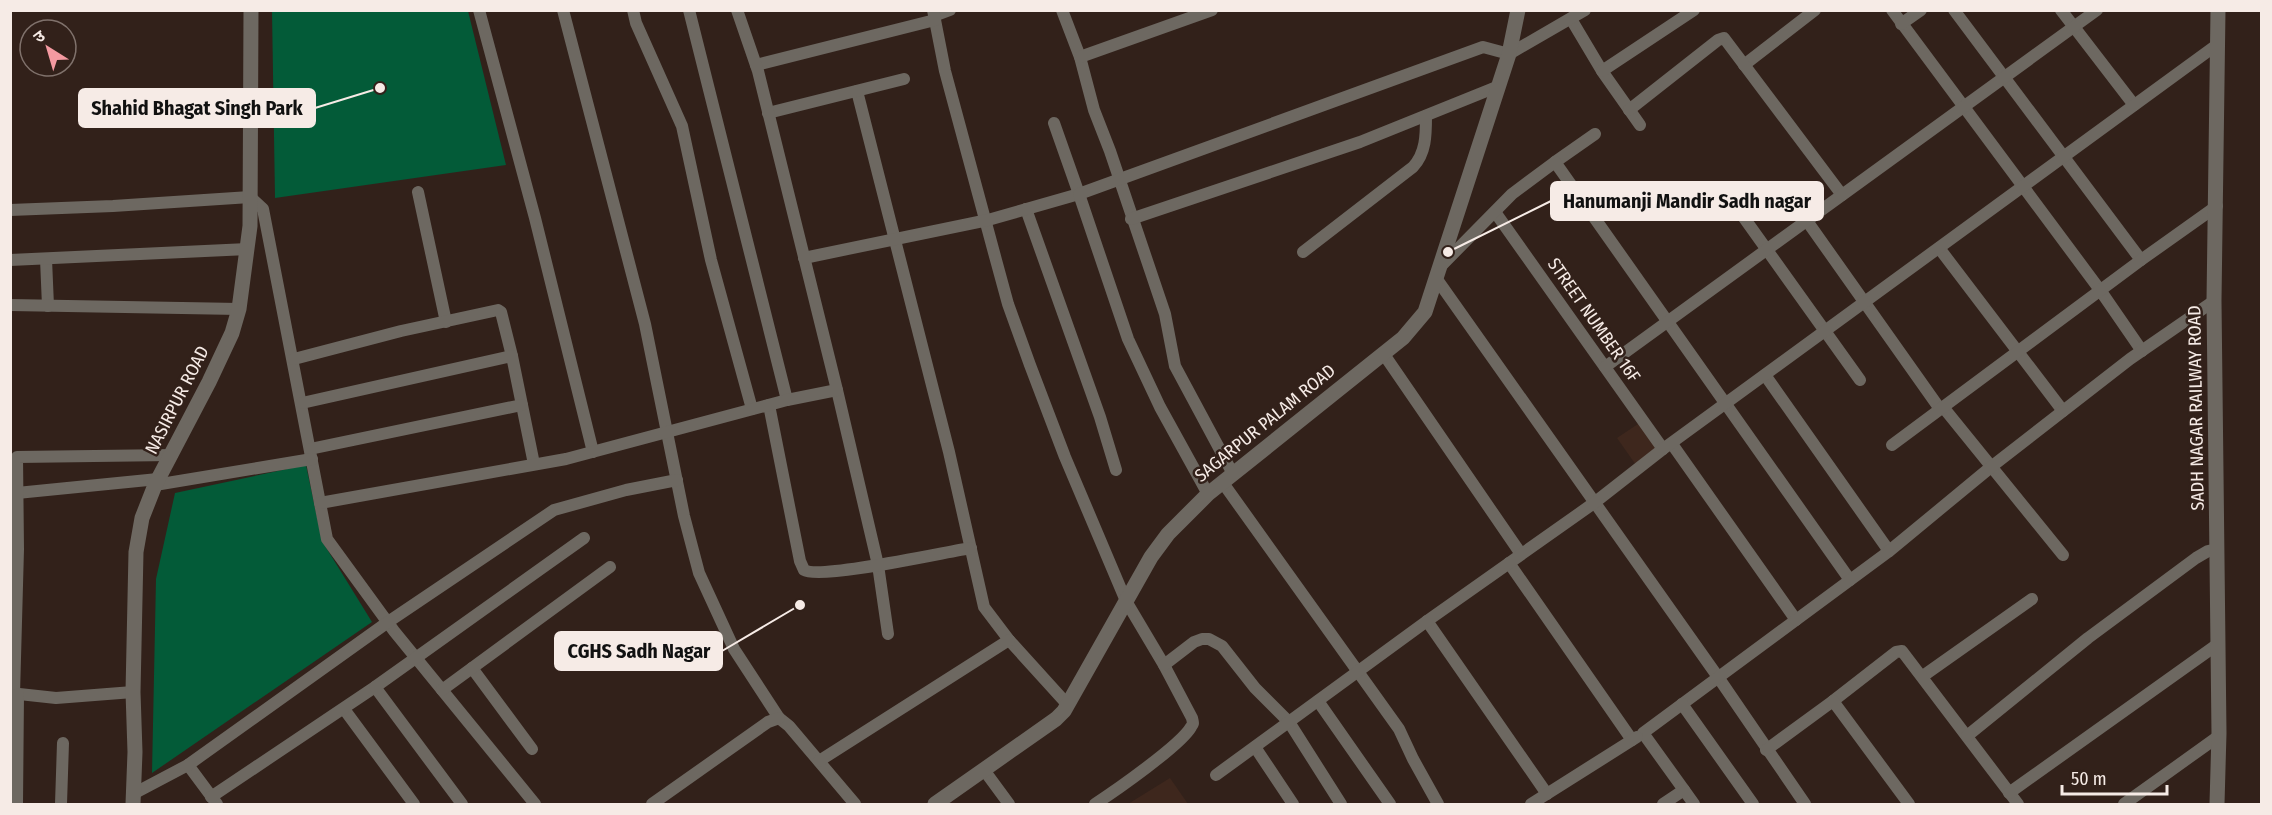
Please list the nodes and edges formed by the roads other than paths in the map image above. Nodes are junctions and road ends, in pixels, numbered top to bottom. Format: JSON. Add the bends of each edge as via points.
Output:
{"nodes":[{"id":1,"x":251,"y":10,"type":"edge"},
{"id":2,"x":479,"y":10,"type":"edge"},
{"id":3,"x":563,"y":10,"type":"edge"},
{"id":4,"x":633,"y":10,"type":"edge"},
{"id":5,"x":690,"y":10,"type":"edge"},
{"id":6,"x":737,"y":10,"type":"edge"},
{"id":7,"x":950,"y":10,"type":"edge"},
{"id":8,"x":1062,"y":10,"type":"edge"},
{"id":9,"x":1212,"y":10,"type":"edge"},
{"id":10,"x":1518,"y":10,"type":"edge"},
{"id":11,"x":1585,"y":10,"type":"edge"},
{"id":12,"x":1815,"y":10,"type":"edge"},
{"id":13,"x":1892,"y":10,"type":"edge"},
{"id":14,"x":1921,"y":10,"type":"edge"},
{"id":15,"x":1954,"y":10,"type":"edge"},
{"id":16,"x":2061,"y":10,"type":"edge"},
{"id":17,"x":2097,"y":10,"type":"edge"},
{"id":18,"x":2218,"y":10,"type":"edge"},
{"id":19,"x":1692,"y":11,"type":"edge"},
{"id":20,"x":934,"y":15,"type":"edge"},
{"id":21,"x":1570,"y":19,"type":"junction"},
{"id":22,"x":1901,"y":24,"type":"junction"},
{"id":23,"x":2074,"y":28,"type":"junction"},
{"id":24,"x":2218,"y":44,"type":"junction"},
{"id":25,"x":1509,"y":54,"type":"junction"},
{"id":26,"x":1080,"y":57,"type":"junction"},
{"id":27,"x":1744,"y":64,"type":"junction"},
{"id":28,"x":756,"y":65,"type":"junction"},
{"id":29,"x":1602,"y":71,"type":"junction"},
{"id":30,"x":2005,"y":77,"type":"junction"},
{"id":31,"x":904,"y":79,"type":"dead end"},
{"id":32,"x":1498,"y":87,"type":"junction"},
{"id":33,"x":857,"y":91,"type":"junction"},
{"id":34,"x":2134,"y":105,"type":"junction"},
{"id":35,"x":1964,"y":106,"type":"junction"},
{"id":36,"x":1629,"y":110,"type":"junction"},
{"id":37,"x":768,"y":112,"type":"junction"},
{"id":38,"x":1426,"y":116,"type":"junction"},
{"id":39,"x":1054,"y":123,"type":"dead end"},
{"id":40,"x":1640,"y":125,"type":"dead end"},
{"id":41,"x":1594,"y":134,"type":"dead end"},
{"id":42,"x":2065,"y":156,"type":"junction"},
{"id":43,"x":1555,"y":162,"type":"junction"},
{"id":44,"x":1119,"y":180,"type":"junction"},
{"id":45,"x":2022,"y":187,"type":"junction"},
{"id":46,"x":418,"y":192,"type":"dead end"},
{"id":47,"x":1079,"y":194,"type":"junction"},
{"id":48,"x":1727,"y":194,"type":"dead end"},
{"id":49,"x":1842,"y":195,"type":"junction"},
{"id":50,"x":250,"y":197,"type":"junction"},
{"id":51,"x":2217,"y":206,"type":"junction"},
{"id":52,"x":1026,"y":209,"type":"junction"},
{"id":53,"x":10,"y":210,"type":"edge"},
{"id":54,"x":1496,"y":212,"type":"junction"},
{"id":55,"x":1131,"y":219,"type":"junction"},
{"id":56,"x":986,"y":220,"type":"junction"},
{"id":57,"x":1806,"y":221,"type":"junction"},
{"id":58,"x":894,"y":240,"type":"junction"},
{"id":59,"x":1939,"y":248,"type":"junction"},
{"id":60,"x":248,"y":249,"type":"junction"},
{"id":61,"x":1766,"y":251,"type":"junction"},
{"id":62,"x":1303,"y":252,"type":"dead end"},
{"id":63,"x":804,"y":258,"type":"junction"},
{"id":64,"x":46,"y":259,"type":"junction"},
{"id":65,"x":10,"y":260,"type":"edge"},
{"id":66,"x":2141,"y":260,"type":"junction"},
{"id":67,"x":1437,"y":273,"type":"junction"},
{"id":68,"x":2100,"y":290,"type":"junction"},
{"id":69,"x":1865,"y":302,"type":"junction"},
{"id":70,"x":2214,"y":302,"type":"junction"},
{"id":71,"x":10,"y":305,"type":"edge"},
{"id":72,"x":48,"y":306,"type":"junction"},
{"id":73,"x":239,"y":309,"type":"junction"},
{"id":74,"x":1669,"y":321,"type":"junction"},
{"id":75,"x":446,"y":322,"type":"junction"},
{"id":76,"x":1826,"y":331,"type":"junction"},
{"id":77,"x":2019,"y":351,"type":"junction"},
{"id":78,"x":2142,"y":351,"type":"junction"},
{"id":79,"x":1383,"y":353,"type":"junction"},
{"id":80,"x":512,"y":356,"type":"junction"},
{"id":81,"x":294,"y":359,"type":"junction"},
{"id":82,"x":1605,"y":367,"type":"junction"},
{"id":83,"x":1765,"y":375,"type":"junction"},
{"id":84,"x":1860,"y":380,"type":"dead end"},
{"id":85,"x":837,"y":390,"type":"junction"},
{"id":86,"x":787,"y":400,"type":"junction"},
{"id":87,"x":302,"y":403,"type":"junction"},
{"id":88,"x":1725,"y":404,"type":"junction"},
{"id":89,"x":522,"y":405,"type":"junction"},
{"id":90,"x":769,"y":405,"type":"junction"},
{"id":91,"x":1941,"y":408,"type":"junction"},
{"id":92,"x":752,"y":409,"type":"junction"},
{"id":93,"x":2063,"y":411,"type":"junction"},
{"id":94,"x":668,"y":431,"type":"junction"},
{"id":95,"x":1892,"y":445,"type":"dead end"},
{"id":96,"x":1667,"y":446,"type":"junction"},
{"id":97,"x":593,"y":452,"type":"junction"},
{"id":98,"x":311,"y":454,"type":"junction"},
{"id":99,"x":172,"y":455,"type":"junction"},
{"id":100,"x":14,"y":457,"type":"edge"},
{"id":101,"x":534,"y":464,"type":"junction"},
{"id":102,"x":1991,"y":467,"type":"junction"},
{"id":103,"x":1116,"y":470,"type":"dead end"},
{"id":104,"x":1228,"y":478,"type":"junction"},
{"id":105,"x":677,"y":480,"type":"junction"},
{"id":106,"x":157,"y":482,"type":"junction"},
{"id":107,"x":17,"y":493,"type":"junction"},
{"id":108,"x":1208,"y":494,"type":"junction"},
{"id":109,"x":320,"y":503,"type":"junction"},
{"id":110,"x":1594,"y":503,"type":"junction"},
{"id":111,"x":584,"y":538,"type":"dead end"},
{"id":112,"x":971,"y":548,"type":"junction"},
{"id":113,"x":2217,"y":549,"type":"junction"},
{"id":114,"x":1889,"y":551,"type":"junction"},
{"id":115,"x":1521,"y":554,"type":"junction"},
{"id":116,"x":2063,"y":555,"type":"dead end"},
{"id":117,"x":1509,"y":563,"type":"junction"},
{"id":118,"x":879,"y":565,"type":"junction"},
{"id":119,"x":610,"y":567,"type":"dead end"},
{"id":120,"x":1850,"y":580,"type":"junction"},
{"id":121,"x":2032,"y":599,"type":"dead end"},
{"id":122,"x":1126,"y":601,"type":"junction"},
{"id":123,"x":1796,"y":620,"type":"junction"},
{"id":124,"x":1427,"y":621,"type":"junction"},
{"id":125,"x":388,"y":622,"type":"junction"},
{"id":126,"x":888,"y":634,"type":"dead end"},
{"id":127,"x":1009,"y":640,"type":"junction"},
{"id":128,"x":2218,"y":644,"type":"junction"},
{"id":129,"x":417,"y":658,"type":"junction"},
{"id":130,"x":1164,"y":665,"type":"junction"},
{"id":131,"x":472,"y":668,"type":"junction"},
{"id":132,"x":1357,"y":672,"type":"junction"},
{"id":133,"x":1923,"y":676,"type":"junction"},
{"id":134,"x":1718,"y":677,"type":"junction"},
{"id":135,"x":375,"y":687,"type":"junction"},
{"id":136,"x":442,"y":690,"type":"junction"},
{"id":137,"x":133,"y":692,"type":"junction"},
{"id":138,"x":14,"y":694,"type":"edge"},
{"id":139,"x":1318,"y":701,"type":"junction"},
{"id":140,"x":1833,"y":701,"type":"junction"},
{"id":141,"x":1067,"y":704,"type":"junction"},
{"id":142,"x":1682,"y":704,"type":"junction"},
{"id":143,"x":344,"y":709,"type":"junction"},
{"id":144,"x":779,"y":718,"type":"junction"},
{"id":145,"x":1289,"y":722,"type":"junction"},
{"id":146,"x":1967,"y":736,"type":"junction"},
{"id":147,"x":2219,"y":736,"type":"junction"},
{"id":148,"x":1637,"y":737,"type":"junction"},
{"id":149,"x":63,"y":743,"type":"dead end"},
{"id":150,"x":1255,"y":747,"type":"junction"},
{"id":151,"x":532,"y":749,"type":"dead end"},
{"id":152,"x":1766,"y":750,"type":"junction"},
{"id":153,"x":819,"y":761,"type":"junction"},
{"id":154,"x":188,"y":765,"type":"junction"},
{"id":155,"x":984,"y":770,"type":"junction"},
{"id":156,"x":1216,"y":775,"type":"dead end"},
{"id":157,"x":1684,"y":790,"type":"junction"},
{"id":158,"x":2009,"y":793,"type":"junction"},
{"id":159,"x":1547,"y":794,"type":"junction"},
{"id":160,"x":133,"y":799,"type":"edge"},
{"id":161,"x":214,"y":800,"type":"edge"},
{"id":162,"x":17,"y":804,"type":"edge"},
{"id":163,"x":62,"y":804,"type":"edge"},
{"id":164,"x":414,"y":804,"type":"edge"},
{"id":165,"x":462,"y":804,"type":"edge"},
{"id":166,"x":535,"y":804,"type":"edge"},
{"id":167,"x":652,"y":804,"type":"edge"},
{"id":168,"x":855,"y":804,"type":"edge"},
{"id":169,"x":935,"y":804,"type":"edge"},
{"id":170,"x":1009,"y":804,"type":"edge"},
{"id":171,"x":1095,"y":804,"type":"edge"},
{"id":172,"x":1293,"y":804,"type":"edge"},
{"id":173,"x":1341,"y":804,"type":"edge"},
{"id":174,"x":1390,"y":804,"type":"edge"},
{"id":175,"x":1438,"y":804,"type":"edge"},
{"id":176,"x":1532,"y":804,"type":"edge"},
{"id":177,"x":1663,"y":804,"type":"edge"},
{"id":178,"x":1694,"y":804,"type":"edge"},
{"id":179,"x":1753,"y":804,"type":"edge"},
{"id":180,"x":1805,"y":804,"type":"edge"},
{"id":181,"x":1910,"y":804,"type":"edge"},
{"id":182,"x":2018,"y":804,"type":"edge"},
{"id":183,"x":2124,"y":804,"type":"edge"},
{"id":184,"x":2217,"y":804,"type":"edge"}],
"edges":[{"from":1,"to":50,"type":"street","name":"NASIRPUR ROAD"},
{"from":2,"to":97,"type":"street"},
{"from":3,"to":94,"type":"street","via":[[645,324]]},
{"from":4,"to":92,"type":"street","via":[[682,126],[711,260]]},
{"from":5,"to":86,"type":"street"},
{"from":6,"to":28,"type":"street"},
{"from":7,"to":20,"type":"street"},
{"from":8,"to":26,"type":"street"},
{"from":9,"to":26,"type":"street"},
{"from":10,"to":25,"type":"street","name":"SAGARPUR PALAM ROAD"},
{"from":11,"to":21,"type":"street"},
{"from":12,"to":27,"type":"street"},
{"from":13,"to":22,"type":"street"},
{"from":14,"to":22,"type":"street"},
{"from":15,"to":30,"type":"street"},
{"from":16,"to":23,"type":"street"},
{"from":17,"to":23,"type":"street"},
{"from":18,"to":24,"type":"street","name":"SADH NAGAR RAILWAY ROAD"},
{"from":19,"to":29,"type":"street"},
{"from":20,"to":28,"type":"street"},
{"from":20,"to":56,"type":"street","via":[[945,71]]},
{"from":21,"to":25,"type":"street"},
{"from":21,"to":29,"type":"street"},
{"from":22,"to":35,"type":"street"},
{"from":23,"to":30,"type":"street"},
{"from":23,"to":34,"type":"street"},
{"from":24,"to":34,"type":"street"},
{"from":24,"to":51,"type":"street","name":"SADH NAGAR RAILWAY ROAD"},
{"from":25,"to":32,"type":"street","name":"SAGARPUR PALAM ROAD"},
{"from":25,"to":44,"type":"street","via":[[1484,47]]},
{"from":26,"to":44,"type":"street"},
{"from":27,"to":36,"type":"street","via":[[1721,38]]},
{"from":27,"to":49,"type":"street"},
{"from":28,"to":37,"type":"street"},
{"from":29,"to":36,"type":"street"},
{"from":30,"to":35,"type":"street"},
{"from":30,"to":42,"type":"street"},
{"from":31,"to":33,"type":"street"},
{"from":32,"to":38,"type":"street"},
{"from":32,"to":67,"type":"street","name":"SAGARPUR PALAM ROAD"},
{"from":33,"to":37,"type":"street"},
{"from":33,"to":58,"type":"street"},
{"from":34,"to":42,"type":"street"},
{"from":35,"to":45,"type":"street"},
{"from":35,"to":49,"type":"street"},
{"from":36,"to":40,"type":"street"},
{"from":37,"to":63,"type":"street"},
{"from":38,"to":55,"type":"street"},
{"from":38,"to":62,"type":"street","via":[[1423,151],[1413,167]]},
{"from":39,"to":47,"type":"street"},
{"from":41,"to":43,"type":"street"},
{"from":42,"to":45,"type":"street"},
{"from":42,"to":66,"type":"street"},
{"from":43,"to":54,"type":"street","via":[[1525,183]]},
{"from":43,"to":74,"type":"street"},
{"from":44,"to":47,"type":"street"},
{"from":44,"to":55,"type":"street"},
{"from":45,"to":59,"type":"street"},
{"from":45,"to":68,"type":"street"},
{"from":46,"to":75,"type":"street"},
{"from":47,"to":52,"type":"street"},
{"from":47,"to":108,"type":"street","via":[[1128,339]]},
{"from":48,"to":61,"type":"street"},
{"from":49,"to":57,"type":"street"},
{"from":50,"to":53,"type":"street"},
{"from":50,"to":60,"type":"street","name":"NASIRPUR ROAD"},
{"from":50,"to":81,"type":"street","via":[[263,209],[266,220]]},
{"from":51,"to":66,"type":"street"},
{"from":51,"to":70,"type":"street","name":"SADH NAGAR RAILWAY ROAD"},
{"from":52,"to":56,"type":"street"},
{"from":52,"to":103,"type":"street"},
{"from":54,"to":67,"type":"street"},
{"from":54,"to":82,"type":"street","name":"STREET NUMBER 16F"},
{"from":55,"to":104,"type":"street","via":[[1168,324],[1175,366]]},
{"from":56,"to":58,"type":"street"},
{"from":56,"to":122,"type":"street","via":[[1008,304],[1030,365]]},
{"from":57,"to":61,"type":"street"},
{"from":57,"to":69,"type":"street"},
{"from":58,"to":63,"type":"street"},
{"from":58,"to":112,"type":"street"},
{"from":59,"to":69,"type":"street"},
{"from":59,"to":77,"type":"street"},
{"from":60,"to":64,"type":"street"},
{"from":60,"to":73,"type":"street","name":"NASIRPUR ROAD"},
{"from":61,"to":74,"type":"street"},
{"from":61,"to":76,"type":"street"},
{"from":63,"to":85,"type":"street"},
{"from":64,"to":65,"type":"street"},
{"from":64,"to":72,"type":"street"},
{"from":66,"to":68,"type":"street"},
{"from":67,"to":79,"type":"street","name":"SAGARPUR PALAM ROAD","via":[[1425,312]]},
{"from":67,"to":110,"type":"street"},
{"from":68,"to":77,"type":"street"},
{"from":68,"to":78,"type":"street"},
{"from":69,"to":76,"type":"street"},
{"from":69,"to":91,"type":"street"},
{"from":70,"to":78,"type":"street"},
{"from":70,"to":113,"type":"street","name":"SADH NAGAR RAILWAY ROAD"},
{"from":71,"to":72,"type":"street"},
{"from":72,"to":73,"type":"street"},
{"from":73,"to":99,"type":"street","name":"NASIRPUR ROAD","via":[[232,333]]},
{"from":74,"to":82,"type":"street"},
{"from":74,"to":88,"type":"street"},
{"from":75,"to":80,"type":"street","via":[[500,310]]},
{"from":75,"to":81,"type":"street"},
{"from":76,"to":83,"type":"street"},
{"from":76,"to":84,"type":"street"},
{"from":77,"to":91,"type":"street"},
{"from":77,"to":93,"type":"street"},
{"from":78,"to":93,"type":"street"},
{"from":79,"to":104,"type":"street","name":"SAGARPUR PALAM ROAD"},
{"from":79,"to":115,"type":"street"},
{"from":80,"to":87,"type":"street"},
{"from":80,"to":89,"type":"street"},
{"from":81,"to":87,"type":"street"},
{"from":82,"to":96,"type":"street","name":"STREET NUMBER 16F"},
{"from":83,"to":88,"type":"street"},
{"from":83,"to":114,"type":"street"},
{"from":85,"to":86,"type":"street"},
{"from":85,"to":118,"type":"street"},
{"from":86,"to":90,"type":"street"},
{"from":87,"to":98,"type":"street"},
{"from":88,"to":96,"type":"street"},
{"from":88,"to":120,"type":"street"},
{"from":89,"to":98,"type":"street"},
{"from":89,"to":101,"type":"street"},
{"from":90,"to":92,"type":"street"},
{"from":90,"to":118,"type":"street","via":[[804,570],[815,574]]},
{"from":91,"to":95,"type":"street"},
{"from":91,"to":102,"type":"street"},
{"from":92,"to":94,"type":"street"},
{"from":93,"to":102,"type":"street"},
{"from":94,"to":97,"type":"street"},
{"from":94,"to":105,"type":"street"},
{"from":96,"to":110,"type":"street"},
{"from":96,"to":123,"type":"street","name":"STREET NUMBER 16F"},
{"from":97,"to":101,"type":"street"},
{"from":98,"to":106,"type":"street"},
{"from":98,"to":109,"type":"street"},
{"from":99,"to":100,"type":"street"},
{"from":99,"to":106,"type":"street","name":"NASIRPUR ROAD"},
{"from":100,"to":107,"type":"street"},
{"from":101,"to":109,"type":"street"},
{"from":102,"to":114,"type":"street"},
{"from":102,"to":116,"type":"street"},
{"from":104,"to":108,"type":"street","name":"SAGARPUR PALAM ROAD"},
{"from":104,"to":132,"type":"street"},
{"from":105,"to":125,"type":"street","via":[[554,510]]},
{"from":105,"to":144,"type":"street","via":[[699,573],[734,649]]},
{"from":106,"to":107,"type":"street"},
{"from":106,"to":137,"type":"street","name":"NASIRPUR ROAD","via":[[142,518],[136,552]]},
{"from":107,"to":138,"type":"street"},
{"from":108,"to":122,"type":"street","name":"SAGARPUR PALAM ROAD","via":[[1158,546]]},
{"from":109,"to":125,"type":"street","via":[[327,539]]},
{"from":110,"to":115,"type":"street"},
{"from":110,"to":134,"type":"street"},
{"from":111,"to":129,"type":"street"},
{"from":112,"to":118,"type":"street"},
{"from":112,"to":127,"type":"street","via":[[984,607]]},
{"from":113,"to":128,"type":"street","name":"SADH NAGAR RAILWAY ROAD"},
{"from":113,"to":146,"type":"street","via":[[2196,558],[2088,638]]},
{"from":114,"to":120,"type":"street"},
{"from":115,"to":117,"type":"street"},
{"from":117,"to":124,"type":"street"},
{"from":117,"to":148,"type":"street"},
{"from":118,"to":126,"type":"street"},
{"from":119,"to":131,"type":"street"},
{"from":120,"to":123,"type":"street"},
{"from":121,"to":133,"type":"street"},
{"from":122,"to":130,"type":"street"},
{"from":122,"to":141,"type":"street","name":"SAGARPUR PALAM ROAD"},
{"from":123,"to":134,"type":"street"},
{"from":124,"to":132,"type":"street"},
{"from":124,"to":159,"type":"street"},
{"from":125,"to":129,"type":"street"},
{"from":125,"to":154,"type":"street"},
{"from":127,"to":141,"type":"street"},
{"from":127,"to":153,"type":"street"},
{"from":128,"to":147,"type":"street","name":"SADH NAGAR RAILWAY ROAD"},
{"from":128,"to":158,"type":"street"},
{"from":129,"to":135,"type":"street"},
{"from":129,"to":136,"type":"street"},
{"from":130,"to":145,"type":"street","via":[[1194,642],[1209,639],[1222,646],[1255,688]]},
{"from":130,"to":171,"type":"street","via":[[1193,723],[1177,742]]},
{"from":131,"to":136,"type":"street"},
{"from":131,"to":151,"type":"street"},
{"from":132,"to":139,"type":"street"},
{"from":132,"to":175,"type":"street","via":[[1399,729]]},
{"from":133,"to":140,"type":"street","via":[[1899,651]]},
{"from":133,"to":146,"type":"street"},
{"from":134,"to":142,"type":"street"},
{"from":134,"to":152,"type":"street"},
{"from":135,"to":143,"type":"street"},
{"from":135,"to":165,"type":"street"},
{"from":136,"to":166,"type":"street"},
{"from":137,"to":138,"type":"street","via":[[56,698]]},
{"from":137,"to":160,"type":"street","name":"NASIRPUR ROAD"},
{"from":138,"to":162,"type":"street"},
{"from":139,"to":145,"type":"street"},
{"from":139,"to":174,"type":"street"},
{"from":140,"to":152,"type":"street"},
{"from":140,"to":181,"type":"street"},
{"from":141,"to":155,"type":"street","name":"SAGARPUR PALAM ROAD","via":[[1046,728]]},
{"from":142,"to":148,"type":"street"},
{"from":142,"to":179,"type":"street"},
{"from":143,"to":161,"type":"street"},
{"from":143,"to":164,"type":"street"},
{"from":144,"to":153,"type":"street"},
{"from":144,"to":167,"type":"street"},
{"from":145,"to":150,"type":"street"},
{"from":145,"to":173,"type":"street"},
{"from":146,"to":158,"type":"street"},
{"from":147,"to":183,"type":"street"},
{"from":147,"to":184,"type":"street","name":"SADH NAGAR RAILWAY ROAD"},
{"from":148,"to":157,"type":"street"},
{"from":148,"to":159,"type":"street"},
{"from":149,"to":163,"type":"street"},
{"from":150,"to":156,"type":"street"},
{"from":150,"to":172,"type":"street"},
{"from":152,"to":180,"type":"street"},
{"from":153,"to":168,"type":"street"},
{"from":154,"to":160,"type":"street"},
{"from":154,"to":161,"type":"street"},
{"from":155,"to":169,"type":"street","name":"SAGARPUR PALAM ROAD"},
{"from":155,"to":170,"type":"street"},
{"from":157,"to":177,"type":"street"},
{"from":157,"to":178,"type":"street"},
{"from":158,"to":182,"type":"street"},
{"from":159,"to":176,"type":"street"}]}
